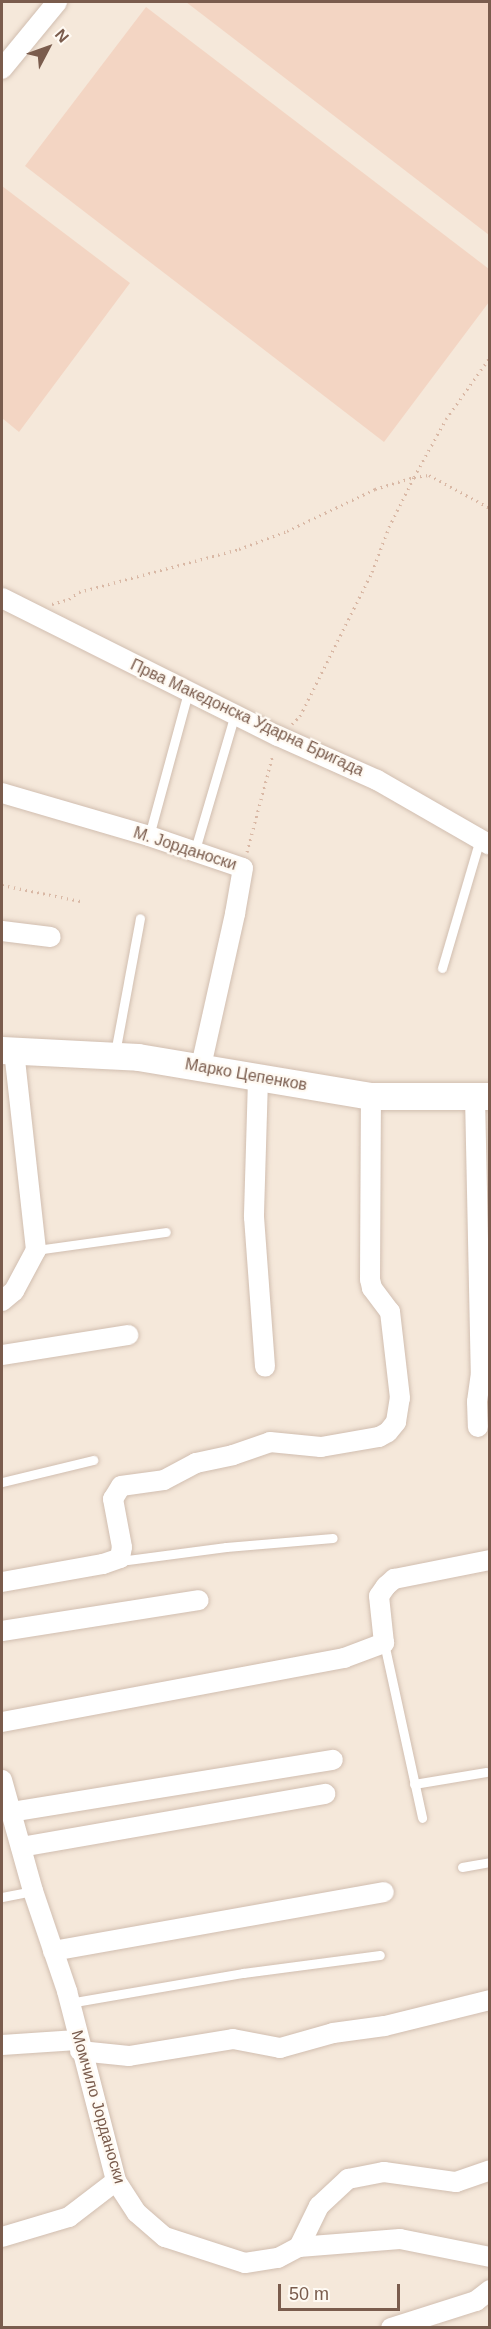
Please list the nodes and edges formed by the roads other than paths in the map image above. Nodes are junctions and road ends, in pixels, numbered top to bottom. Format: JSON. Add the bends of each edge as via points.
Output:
{"nodes":[{"id":1,"x":57,"y":2,"type":"edge"},
{"id":2,"x":2,"y":69,"type":"edge"},
{"id":3,"x":2,"y":598,"type":"edge"},
{"id":4,"x":188,"y":692,"type":"junction"},
{"id":5,"x":235,"y":714,"type":"junction"},
{"id":6,"x":2,"y":793,"type":"edge"},
{"id":7,"x":149,"y":836,"type":"junction"},
{"id":8,"x":485,"y":842,"type":"edge"},
{"id":9,"x":194,"y":853,"type":"junction"},
{"id":10,"x":140,"y":918,"type":"dead end"},
{"id":11,"x":2,"y":931,"type":"edge"},
{"id":12,"x":51,"y":937,"type":"dead end"},
{"id":13,"x":442,"y":968,"type":"dead end"},
{"id":14,"x":8,"y":1050,"type":"edge"},
{"id":15,"x":114,"y":1056,"type":"junction"},
{"id":16,"x":201,"y":1066,"type":"junction"},
{"id":17,"x":258,"y":1079,"type":"junction"},
{"id":18,"x":371,"y":1096,"type":"junction"},
{"id":19,"x":482,"y":1096,"type":"edge"},
{"id":20,"x":165,"y":1232,"type":"dead end"},
{"id":21,"x":36,"y":1251,"type":"junction"},
{"id":22,"x":2,"y":1301,"type":"edge"},
{"id":23,"x":128,"y":1335,"type":"dead end"},
{"id":24,"x":2,"y":1355,"type":"edge"},
{"id":25,"x":265,"y":1367,"type":"dead end"},
{"id":26,"x":478,"y":1427,"type":"dead end"},
{"id":27,"x":93,"y":1460,"type":"dead end"},
{"id":28,"x":2,"y":1482,"type":"edge"},
{"id":29,"x":333,"y":1538,"type":"dead end"},
{"id":30,"x":489,"y":1560,"type":"edge"},
{"id":31,"x":114,"y":1562,"type":"junction"},
{"id":32,"x":2,"y":1582,"type":"edge"},
{"id":33,"x":199,"y":1600,"type":"dead end"},
{"id":34,"x":2,"y":1631,"type":"edge"},
{"id":35,"x":384,"y":1643,"type":"junction"},
{"id":36,"x":2,"y":1722,"type":"edge"},
{"id":37,"x":333,"y":1760,"type":"dead end"},
{"id":38,"x":486,"y":1772,"type":"dead end"},
{"id":39,"x":2,"y":1780,"type":"edge"},
{"id":40,"x":414,"y":1784,"type":"junction"},
{"id":41,"x":325,"y":1794,"type":"dead end"},
{"id":42,"x":11,"y":1812,"type":"junction"},
{"id":43,"x":422,"y":1818,"type":"dead end"},
{"id":44,"x":21,"y":1847,"type":"junction"},
{"id":45,"x":489,"y":1862,"type":"edge"},
{"id":46,"x":462,"y":1867,"type":"dead end"},
{"id":47,"x":33,"y":1891,"type":"junction"},
{"id":48,"x":384,"y":1892,"type":"dead end"},
{"id":49,"x":2,"y":1897,"type":"edge"},
{"id":50,"x":53,"y":1951,"type":"junction"},
{"id":51,"x":380,"y":1955,"type":"dead end"},
{"id":52,"x":489,"y":2001,"type":"edge"},
{"id":53,"x":69,"y":2003,"type":"junction"},
{"id":54,"x":2,"y":2045,"type":"edge"},
{"id":55,"x":79,"y":2045,"type":"junction"},
{"id":56,"x":489,"y":2170,"type":"edge"},
{"id":57,"x":116,"y":2181,"type":"junction"},
{"id":58,"x":2,"y":2237,"type":"edge"},
{"id":59,"x":299,"y":2247,"type":"junction"},
{"id":60,"x":489,"y":2257,"type":"edge"},
{"id":61,"x":489,"y":2290,"type":"edge"},
{"id":62,"x":392,"y":2328,"type":"edge"}],
"edges":[{"from":1,"to":2,"type":"street"},
{"from":3,"to":4,"type":"street","name":"Прва Македонска Ударна Бригада"},
{"from":4,"to":5,"type":"street","name":"Прва Македонска Ударна Бригада"},
{"from":4,"to":7,"type":"lane"},
{"from":5,"to":8,"type":"street","name":"Прва Македонска Ударна Бригада","via":[[376,780]]},
{"from":5,"to":9,"type":"lane"},
{"from":6,"to":7,"type":"street","name":"М. Јорданоски"},
{"from":7,"to":9,"type":"street","name":"М. Јорданоски"},
{"from":8,"to":13,"type":"lane"},
{"from":9,"to":16,"type":"street","name":"М. Јорданоски","via":[[243,868]]},
{"from":10,"to":15,"type":"lane"},
{"from":11,"to":12,"type":"street"},
{"from":14,"to":15,"type":"street","name":"Марко Цепенков"},
{"from":14,"to":21,"type":"street"},
{"from":15,"to":16,"type":"street","name":"Марко Цепенков"},
{"from":16,"to":17,"type":"street","name":"Марко Цепенков"},
{"from":17,"to":18,"type":"street","name":"Марко Цепенков"},
{"from":17,"to":25,"type":"street","via":[[254,1217]]},
{"from":18,"to":19,"type":"street","name":"Марко Цепенков"},
{"from":18,"to":31,"type":"street","via":[[370,1279],[390,1312],[400,1398],[396,1422],[379,1437],[321,1447],[270,1442],[196,1463],[164,1480],[121,1486],[113,1499],[122,1553]]},
{"from":19,"to":26,"type":"street"},
{"from":20,"to":21,"type":"lane"},
{"from":21,"to":22,"type":"street","via":[[15,1291]]},
{"from":23,"to":24,"type":"street"},
{"from":27,"to":28,"type":"lane"},
{"from":29,"to":31,"type":"lane"},
{"from":30,"to":35,"type":"street","via":[[394,1579],[379,1596]]},
{"from":31,"to":32,"type":"street"},
{"from":33,"to":34,"type":"street"},
{"from":35,"to":36,"type":"street","via":[[344,1658]]},
{"from":35,"to":40,"type":"lane"},
{"from":37,"to":42,"type":"street"},
{"from":38,"to":40,"type":"lane"},
{"from":39,"to":42,"type":"street","name":"Момчило Јорданоски"},
{"from":40,"to":43,"type":"lane"},
{"from":41,"to":44,"type":"street"},
{"from":42,"to":44,"type":"street","name":"Момчило Јорданоски"},
{"from":44,"to":47,"type":"street","name":"Момчило Јорданоски"},
{"from":45,"to":46,"type":"lane"},
{"from":47,"to":49,"type":"lane"},
{"from":47,"to":50,"type":"street","name":"Момчило Јорданоски"},
{"from":48,"to":50,"type":"street"},
{"from":50,"to":53,"type":"street","name":"Момчило Јорданоски"},
{"from":51,"to":53,"type":"lane","via":[[243,1973]]},
{"from":52,"to":55,"type":"street","via":[[385,2026],[333,2033],[280,2048],[233,2038],[129,2056]]},
{"from":53,"to":55,"type":"street","name":"Момчило Јорданоски"},
{"from":54,"to":55,"type":"street"},
{"from":55,"to":57,"type":"street","name":"Момчило Јорданоски"},
{"from":56,"to":59,"type":"street","via":[[456,2182],[384,2172],[348,2179],[319,2206]]},
{"from":57,"to":58,"type":"street","via":[[69,2217]]},
{"from":57,"to":59,"type":"street","name":"Момчило Јорданоски","via":[[137,2213],[165,2237],[245,2263],[278,2258]]},
{"from":59,"to":60,"type":"street","name":"Момчило Јорданоски","via":[[400,2239]]},
{"from":61,"to":62,"type":"street","via":[[476,2301]]}]}
